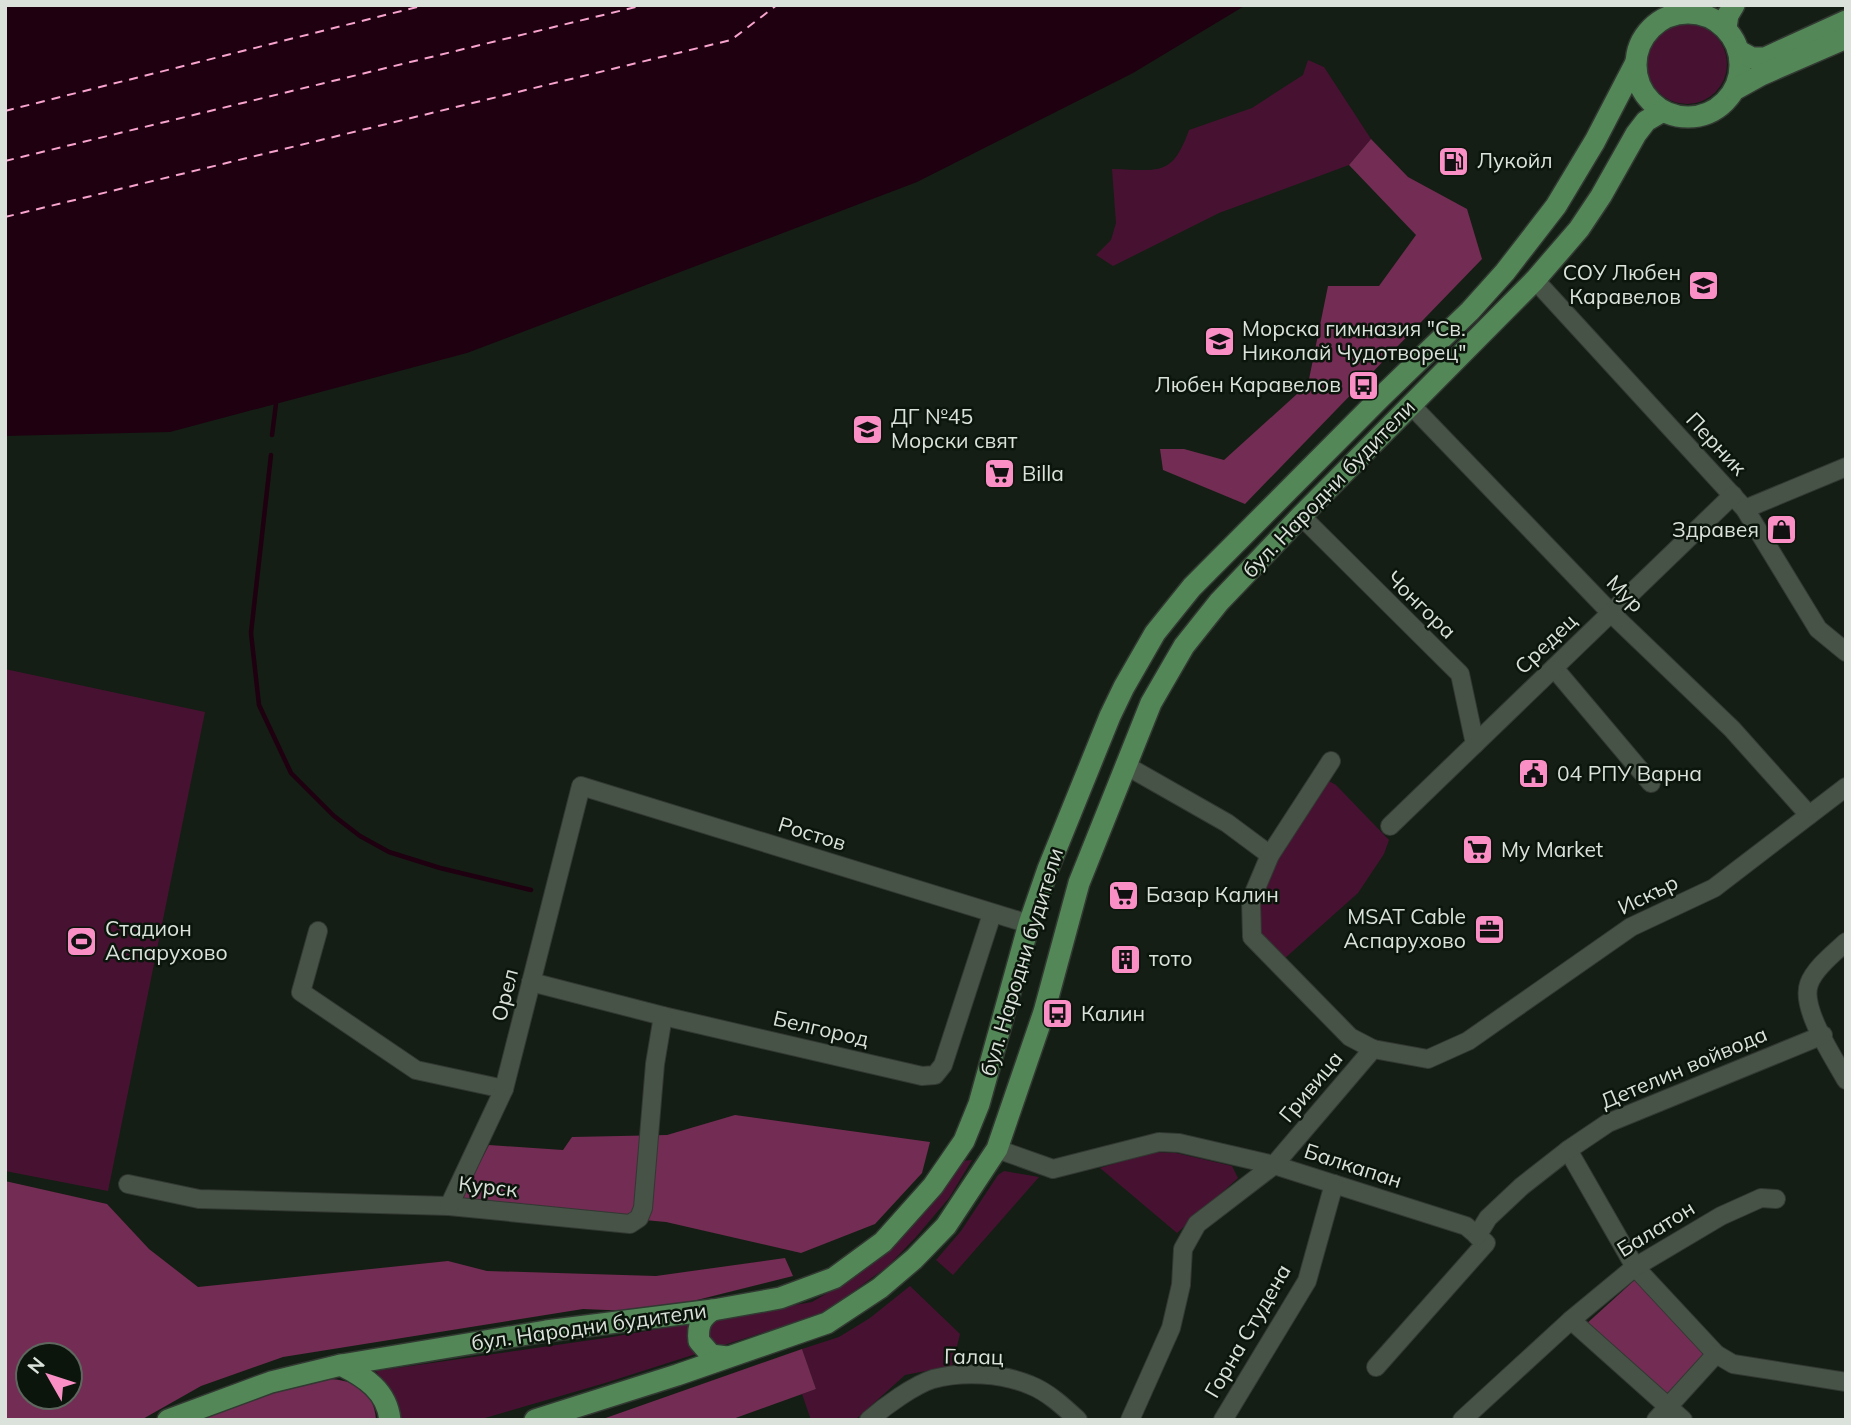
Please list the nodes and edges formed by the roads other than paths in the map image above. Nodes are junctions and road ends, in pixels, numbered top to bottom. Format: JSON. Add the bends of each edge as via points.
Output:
{"nodes":[{"id":1,"x":1734,"y":5,"type":"edge"},
{"id":2,"x":1691,"y":8,"type":"edge"},
{"id":3,"x":1846,"y":21,"type":"edge"},
{"id":4,"x":1726,"y":28,"type":"junction"},
{"id":5,"x":1846,"y":38,"type":"edge"},
{"id":6,"x":1739,"y":51,"type":"junction"},
{"id":7,"x":1635,"y":64,"type":"junction"},
{"id":8,"x":1734,"y":90,"type":"junction"},
{"id":9,"x":1663,"y":111,"type":"junction"},
{"id":10,"x":1535,"y":280,"type":"junction"},
{"id":11,"x":1410,"y":404,"type":"junction"},
{"id":12,"x":1846,"y":467,"type":"edge"},
{"id":13,"x":1733,"y":495,"type":"junction"},
{"id":14,"x":1745,"y":509,"type":"junction"},
{"id":15,"x":1301,"y":516,"type":"junction"},
{"id":16,"x":1611,"y":613,"type":"junction"},
{"id":17,"x":1846,"y":652,"type":"edge"},
{"id":18,"x":1554,"y":668,"type":"junction"},
{"id":19,"x":1475,"y":744,"type":"junction"},
{"id":20,"x":1331,"y":761,"type":"dead end"},
{"id":21,"x":1125,"y":765,"type":"junction"},
{"id":22,"x":1651,"y":783,"type":"dead end"},
{"id":23,"x":581,"y":786,"type":"joint"},
{"id":24,"x":1846,"y":788,"type":"edge"},
{"id":25,"x":1809,"y":815,"type":"junction"},
{"id":26,"x":1390,"y":826,"type":"dead end"},
{"id":27,"x":1270,"y":855,"type":"junction"},
{"id":28,"x":992,"y":914,"type":"junction"},
{"id":29,"x":1029,"y":924,"type":"junction"},
{"id":30,"x":318,"y":931,"type":"dead end"},
{"id":31,"x":1846,"y":943,"type":"edge"},
{"id":32,"x":531,"y":982,"type":"junction"},
{"id":33,"x":663,"y":1016,"type":"junction"},
{"id":34,"x":1822,"y":1035,"type":"junction"},
{"id":35,"x":1373,"y":1049,"type":"junction"},
{"id":36,"x":1846,"y":1080,"type":"edge"},
{"id":37,"x":504,"y":1089,"type":"junction"},
{"id":38,"x":997,"y":1149,"type":"junction"},
{"id":39,"x":1568,"y":1150,"type":"junction"},
{"id":40,"x":1274,"y":1165,"type":"junction"},
{"id":41,"x":128,"y":1184,"type":"dead end"},
{"id":42,"x":1334,"y":1184,"type":"junction"},
{"id":43,"x":1776,"y":1199,"type":"dead end"},
{"id":44,"x":449,"y":1206,"type":"junction"},
{"id":45,"x":1481,"y":1239,"type":"junction"},
{"id":46,"x":1635,"y":1267,"type":"junction"},
{"id":47,"x":713,"y":1310,"type":"junction"},
{"id":48,"x":1571,"y":1320,"type":"junction"},
{"id":49,"x":1716,"y":1354,"type":"junction"},
{"id":50,"x":727,"y":1357,"type":"junction"},
{"id":51,"x":341,"y":1365,"type":"junction"},
{"id":52,"x":1376,"y":1367,"type":"dead end"},
{"id":53,"x":1846,"y":1382,"type":"edge"},
{"id":54,"x":1662,"y":1413,"type":"edge"},
{"id":55,"x":168,"y":1420,"type":"edge"},
{"id":56,"x":390,"y":1420,"type":"edge"},
{"id":57,"x":536,"y":1420,"type":"edge"},
{"id":58,"x":869,"y":1420,"type":"edge"},
{"id":59,"x":1078,"y":1420,"type":"edge"},
{"id":60,"x":1130,"y":1420,"type":"edge"},
{"id":61,"x":1223,"y":1420,"type":"edge"},
{"id":62,"x":1462,"y":1420,"type":"edge"},
{"id":63,"x":1683,"y":1420,"type":"edge"}],
"edges":[{"from":1,"to":4,"type":"main road"},
{"from":2,"to":4,"type":"main road"},
{"from":2,"to":7,"type":"main road","via":[[1652,26],[1640,43]]},
{"from":3,"to":6,"type":"main road","via":[[1765,58]]},
{"from":4,"to":6,"type":"main road"},
{"from":5,"to":8,"type":"main road"},
{"from":6,"to":8,"type":"main road","via":[[1740,71]]},
{"from":7,"to":9,"type":"main road","via":[[1642,91]]},
{"from":7,"to":29,"type":"main road","name":"бул. Народни будители","via":[[1556,206],[1505,272],[1211,568],[1155,633],[1101,737]]},
{"from":8,"to":9,"type":"main road","via":[[1720,106],[1702,115],[1682,117]]},
{"from":9,"to":10,"type":"main road","name":"бул. Народни будители","via":[[1636,134],[1579,229]]},
{"from":10,"to":11,"type":"main road","name":"бул. Народни будители"},
{"from":10,"to":13,"type":"street","name":"Перник"},
{"from":11,"to":15,"type":"main road","name":"бул. Народни будители"},
{"from":11,"to":16,"type":"street","name":"Мур"},
{"from":12,"to":14,"type":"street"},
{"from":13,"to":14,"type":"street","name":"Перник"},
{"from":13,"to":16,"type":"street","name":"Средец"},
{"from":14,"to":17,"type":"street","name":"Перник","via":[[1818,629]]},
{"from":15,"to":19,"type":"street","name":"Чонгора","via":[[1460,674]]},
{"from":15,"to":21,"type":"main road","name":"бул. Народни будители","via":[[1184,646],[1151,703]]},
{"from":16,"to":18,"type":"street","name":"Средец"},
{"from":16,"to":25,"type":"street","name":"Мур","via":[[1732,729]]},
{"from":18,"to":19,"type":"street","name":"Средец"},
{"from":18,"to":22,"type":"street"},
{"from":19,"to":26,"type":"street","name":"Средец"},
{"from":20,"to":27,"type":"street","name":"Гривица"},
{"from":21,"to":27,"type":"street","via":[[1227,823]]},
{"from":21,"to":38,"type":"main road","name":"бул. Народни будители","via":[[1079,883],[1044,1012]]},
{"from":23,"to":28,"type":"street","name":"Ростов"},
{"from":23,"to":32,"type":"street","name":"Орел"},
{"from":24,"to":25,"type":"street","name":"Искър"},
{"from":25,"to":35,"type":"street","name":"Искър","via":[[1714,888],[1632,927],[1468,1041],[1428,1059]]},
{"from":27,"to":35,"type":"street","name":"Гривица","via":[[1251,900],[1252,937],[1350,1037]]},
{"from":28,"to":29,"type":"street","name":"Ростов"},
{"from":28,"to":33,"type":"street","name":"Белгород","via":[[943,1065],[935,1075],[922,1076]]},
{"from":29,"to":47,"type":"main road","name":"бул. Народни будители","via":[[979,1104],[964,1141],[933,1186],[883,1242],[834,1278],[780,1298]]},
{"from":30,"to":37,"type":"street","via":[[302,992],[416,1070]]},
{"from":31,"to":34,"type":"street","via":[[1809,983],[1810,1010]]},
{"from":32,"to":33,"type":"street","name":"Белгород"},
{"from":32,"to":37,"type":"street","name":"Орел"},
{"from":33,"to":44,"type":"street","name":"Курск","via":[[643,1208],[635,1222]]},
{"from":34,"to":36,"type":"street"},
{"from":34,"to":39,"type":"street","name":"Детелин войвода","via":[[1634,1111]]},
{"from":35,"to":40,"type":"street","name":"Гривица"},
{"from":37,"to":44,"type":"street","name":"Орел"},
{"from":38,"to":40,"type":"street","name":"Балкапан","via":[[1053,1169],[1159,1142]]},
{"from":38,"to":50,"type":"main road","name":"бул. Народни будители","via":[[946,1226],[880,1288],[827,1323]]},
{"from":39,"to":45,"type":"street","name":"Детелин войвода","via":[[1488,1218]]},
{"from":39,"to":46,"type":"street"},
{"from":40,"to":42,"type":"street","name":"Балкапан"},
{"from":40,"to":60,"type":"street","name":"Гривица","via":[[1197,1224],[1183,1249],[1171,1328]]},
{"from":41,"to":44,"type":"street","name":"Курск","via":[[199,1199]]},
{"from":42,"to":45,"type":"street","name":"Балкапан","via":[[1466,1226]]},
{"from":42,"to":61,"type":"street","name":"Горна Студена","via":[[1307,1280]]},
{"from":43,"to":46,"type":"street","name":"Балатон","via":[[1761,1198],[1721,1216]]},
{"from":45,"to":52,"type":"street","name":"Детелин войвода"},
{"from":46,"to":48,"type":"street","name":"Балатон"},
{"from":46,"to":49,"type":"street"},
{"from":47,"to":50,"type":"main road","via":[[699,1324],[699,1341],[710,1354]]},
{"from":47,"to":51,"type":"main road","name":"бул. Народни будители","via":[[546,1331]]},
{"from":48,"to":54,"type":"street"},
{"from":48,"to":62,"type":"street","name":"Балатон"},
{"from":49,"to":53,"type":"street","via":[[1733,1364]]},
{"from":49,"to":54,"type":"street"},
{"from":50,"to":57,"type":"main road","name":"бул. Народни будители"},
{"from":51,"to":55,"type":"main road","name":"бул. Народни будители","via":[[271,1382]]},
{"from":51,"to":56,"type":"main road","via":[[375,1387],[384,1398]]},
{"from":54,"to":63,"type":"street"},
{"from":58,"to":59,"type":"street","name":"Галац","via":[[931,1380],[985,1375],[1031,1385]]}]}
